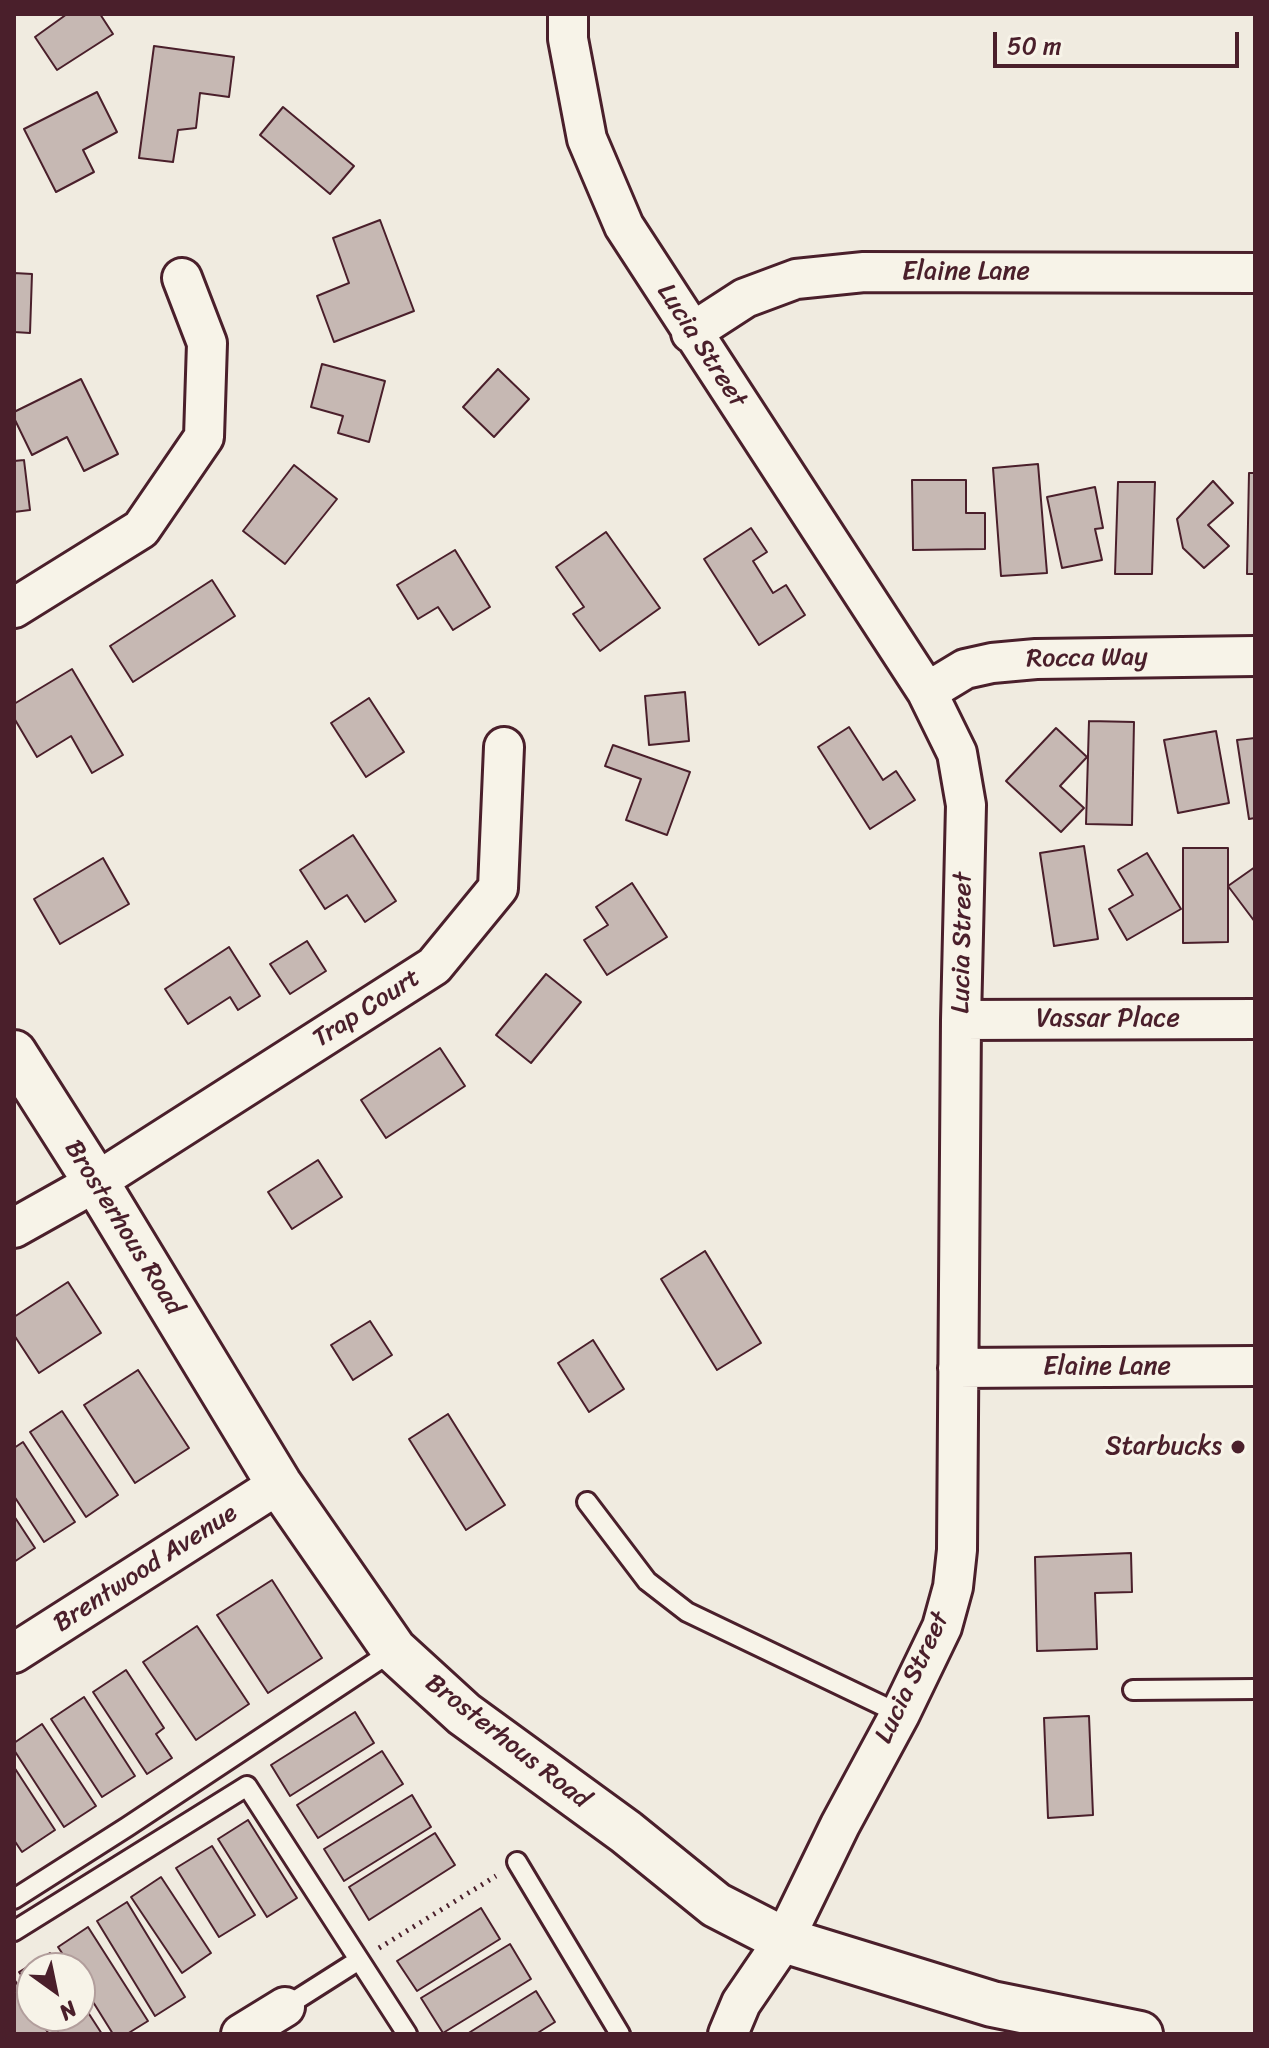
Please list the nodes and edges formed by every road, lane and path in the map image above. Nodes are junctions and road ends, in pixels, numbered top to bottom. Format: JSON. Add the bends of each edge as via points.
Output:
{"nodes":[{"id":1,"x":568,"y":14,"type":"edge"},
{"id":2,"x":1255,"y":273,"type":"edge"},
{"id":3,"x":182,"y":278,"type":"dead end"},
{"id":4,"x":691,"y":333,"type":"junction"},
{"id":5,"x":14,"y":608,"type":"edge"},
{"id":6,"x":1255,"y":656,"type":"edge"},
{"id":7,"x":927,"y":692,"type":"junction"},
{"id":8,"x":504,"y":747,"type":"dead end"},
{"id":9,"x":1255,"y":1019,"type":"edge"},
{"id":10,"x":961,"y":1020,"type":"junction"},
{"id":11,"x":14,"y":1053,"type":"edge"},
{"id":12,"x":96,"y":1182,"type":"junction"},
{"id":13,"x":14,"y":1228,"type":"edge"},
{"id":14,"x":1255,"y":1366,"type":"edge"},
{"id":15,"x":958,"y":1368,"type":"junction"},
{"id":16,"x":279,"y":1484,"type":"junction"},
{"id":17,"x":587,"y":1502,"type":"dead end"},
{"id":18,"x":394,"y":1650,"type":"junction"},
{"id":19,"x":14,"y":1653,"type":"edge"},
{"id":20,"x":1255,"y":1689,"type":"edge"},
{"id":21,"x":1133,"y":1690,"type":"dead end"},
{"id":22,"x":900,"y":1714,"type":"junction"},
{"id":23,"x":517,"y":1862,"type":"joint"},
{"id":24,"x":14,"y":1899,"type":"edge"},
{"id":25,"x":14,"y":1931,"type":"edge"},
{"id":26,"x":784,"y":1940,"type":"junction"},
{"id":27,"x":359,"y":1960,"type":"junction"},
{"id":28,"x":285,"y":2007,"type":"joint"},
{"id":29,"x":241,"y":2034,"type":"edge"},
{"id":30,"x":407,"y":2034,"type":"edge"},
{"id":31,"x":620,"y":2034,"type":"edge"},
{"id":32,"x":728,"y":2034,"type":"edge"},
{"id":33,"x":1140,"y":2034,"type":"edge"}],
"edges":[{"from":1,"to":4,"type":"street","name":"Lucia Street","via":[[587,139],[624,226]]},
{"from":2,"to":4,"type":"street","name":"Elaine Lane","via":[[850,273],[796,279],[745,298]]},
{"from":3,"to":5,"type":"street","via":[[207,343],[204,437],[141,529]]},
{"from":4,"to":7,"type":"street","name":"Lucia Street"},
{"from":6,"to":7,"type":"street","name":"Rocca Way","via":[[992,663],[965,669]]},
{"from":7,"to":10,"type":"street","name":"Lucia Street","via":[[957,753],[966,805]]},
{"from":8,"to":12,"type":"street","name":"Trap Court","via":[[498,888],[434,966]]},
{"from":9,"to":10,"type":"street","name":"Vassar Place"},
{"from":10,"to":15,"type":"street","name":"Lucia Street"},
{"from":11,"to":12,"type":"street","name":"Brosterhous Road"},
{"from":12,"to":13,"type":"street","name":"Trap Court"},
{"from":12,"to":16,"type":"street","name":"Brosterhous Road"},
{"from":14,"to":15,"type":"street","name":"Elaine Lane"},
{"from":15,"to":22,"type":"street","name":"Lucia Street","via":[[953,1587],[942,1627]]},
{"from":16,"to":18,"type":"street","name":"Brosterhous Road"},
{"from":16,"to":19,"type":"street","name":"Brentwood Avenue"},
{"from":17,"to":22,"type":"lane","via":[[647,1581],[687,1612]]},
{"from":18,"to":24,"type":"lane"},
{"from":18,"to":26,"type":"street","name":"Brosterhous Road","via":[[464,1714],[716,1905]]},
{"from":20,"to":21,"type":"lane"},
{"from":22,"to":26,"type":"street","name":"Lucia Street"},
{"from":23,"to":27,"type":"path"},
{"from":23,"to":31,"type":"lane"},
{"from":25,"to":27,"type":"lane","via":[[247,1786]]},
{"from":26,"to":32,"type":"street","name":"Lucia Street","via":[[741,2003]]},
{"from":26,"to":33,"type":"street","name":"Brosterhous Road","via":[[992,2004]]},
{"from":27,"to":28,"type":"lane"},
{"from":27,"to":30,"type":"lane"},
{"from":28,"to":29,"type":"street"}]}
